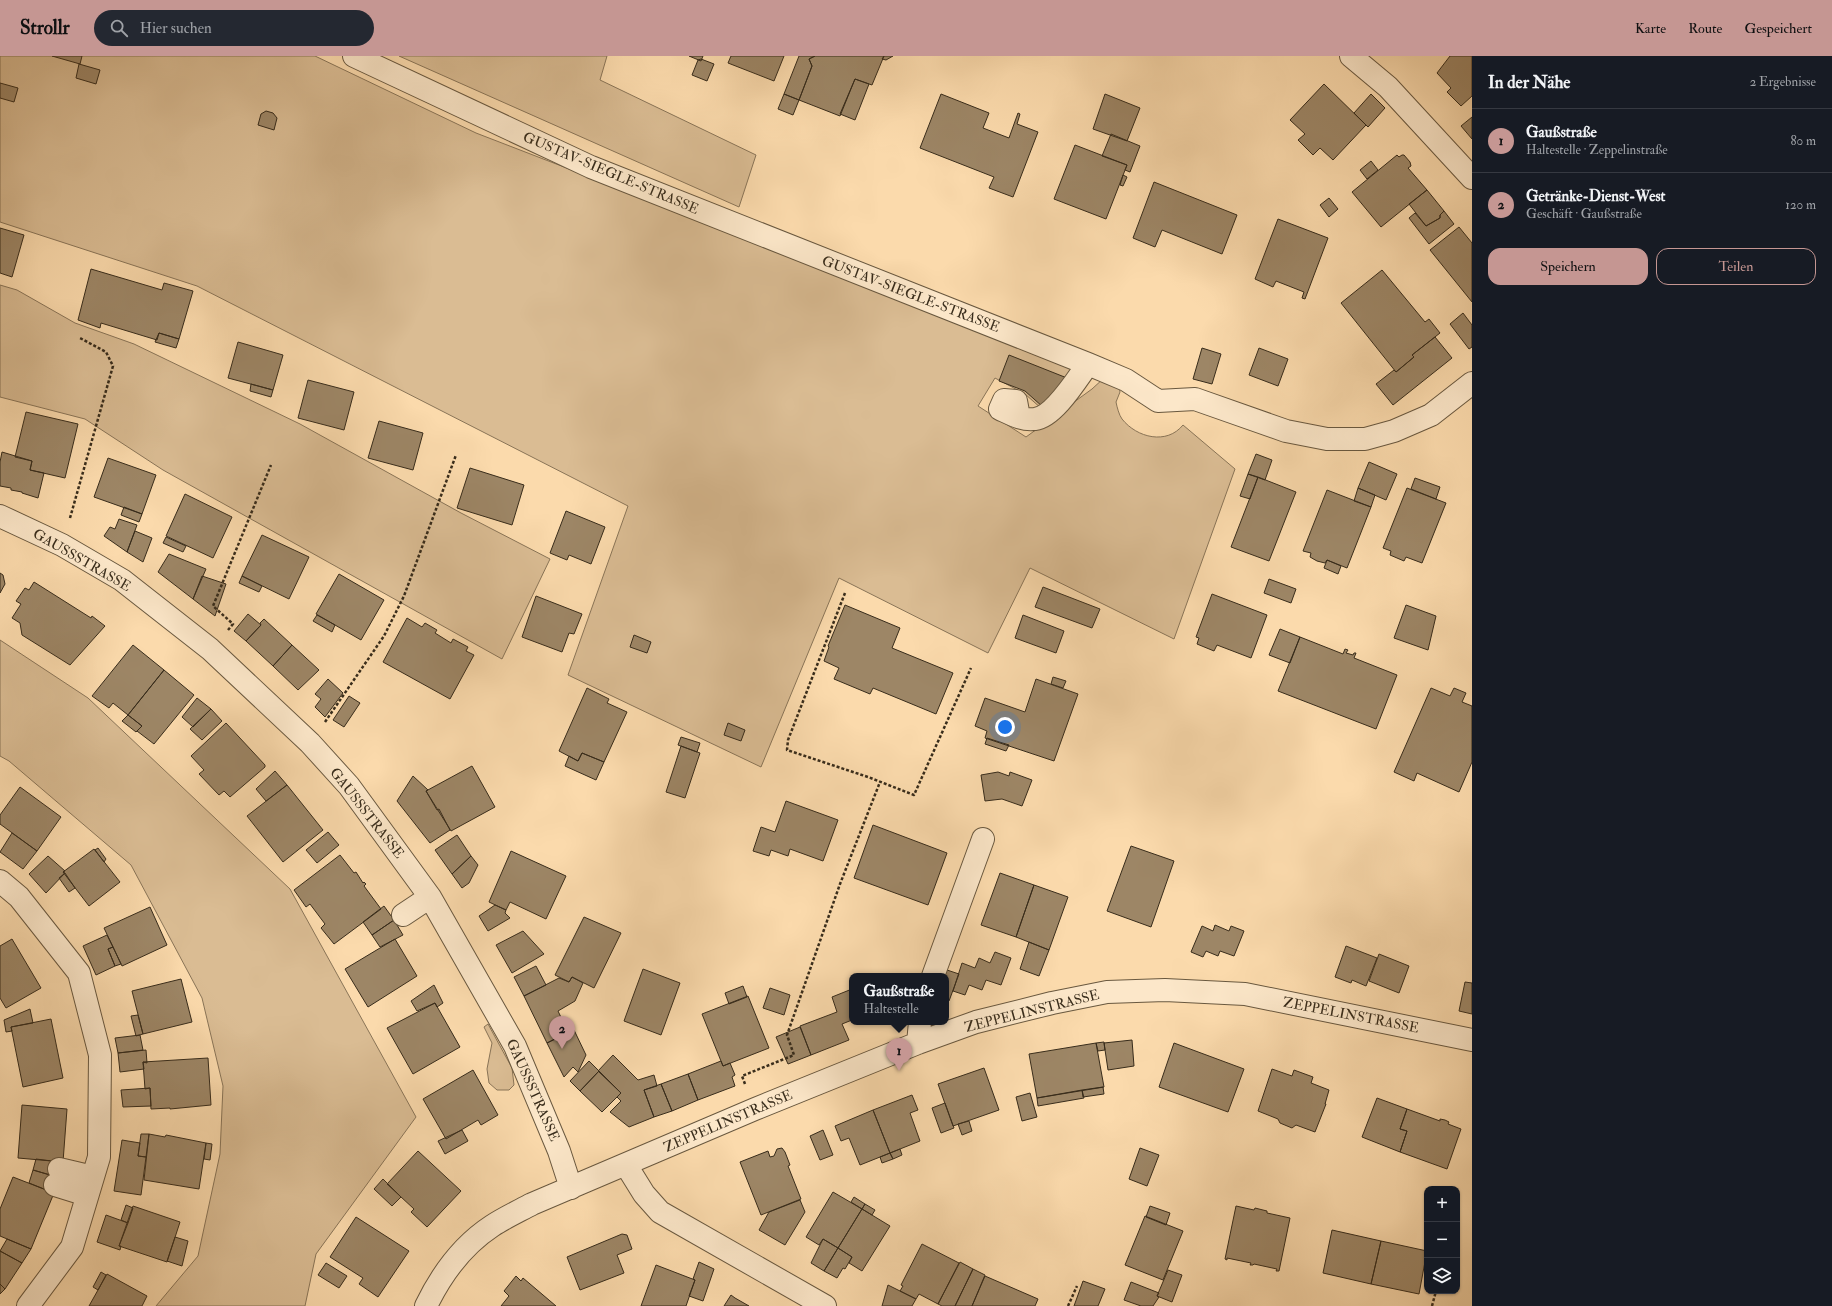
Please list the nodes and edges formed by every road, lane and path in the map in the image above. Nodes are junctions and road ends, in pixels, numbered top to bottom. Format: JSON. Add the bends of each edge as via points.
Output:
{"nodes":[{"id":1,"x":354,"y":56,"type":"edge"},
{"id":2,"x":1351,"y":56,"type":"edge"},
{"id":3,"x":1472,"y":178,"type":"edge"},
{"id":4,"x":80,"y":338,"type":"dead end"},
{"id":5,"x":1088,"y":364,"type":"junction"},
{"id":6,"x":1472,"y":383,"type":"edge"},
{"id":7,"x":1019,"y":417,"type":"dead end"},
{"id":8,"x":456,"y":455,"type":"dead end"},
{"id":9,"x":271,"y":465,"type":"dead end"},
{"id":10,"x":0,"y":516,"type":"edge"},
{"id":11,"x":62,"y":545,"type":"junction"},
{"id":12,"x":845,"y":593,"type":"dead end"},
{"id":13,"x":233,"y":624,"type":"dead end"},
{"id":14,"x":971,"y":668,"type":"dead end"},
{"id":15,"x":310,"y":743,"type":"junction"},
{"id":16,"x":880,"y":782,"type":"junction"},
{"id":17,"x":983,"y":839,"type":"dead end"},
{"id":18,"x":0,"y":881,"type":"edge"},
{"id":19,"x":430,"y":897,"type":"junction"},
{"id":20,"x":403,"y":915,"type":"dead end"},
{"id":21,"x":934,"y":973,"type":"edge"},
{"id":22,"x":919,"y":1032,"type":"edge"},
{"id":23,"x":1472,"y":1040,"type":"edge"},
{"id":24,"x":742,"y":1076,"type":"dead end"},
{"id":25,"x":626,"y":1165,"type":"junction"},
{"id":26,"x":57,"y":1177,"type":"dead end"},
{"id":27,"x":90,"y":1186,"type":"junction"},
{"id":28,"x":571,"y":1188,"type":"junction"},
{"id":29,"x":1077,"y":1286,"type":"dead end"},
{"id":30,"x":1435,"y":1294,"type":"edge"},
{"id":31,"x":28,"y":1306,"type":"edge"},
{"id":32,"x":426,"y":1306,"type":"edge"},
{"id":33,"x":825,"y":1306,"type":"edge"},
{"id":34,"x":1068,"y":1306,"type":"edge"},
{"id":35,"x":1432,"y":1306,"type":"edge"}],
"edges":[{"from":1,"to":5,"type":"street","name":"GUSTAV-SIEGLE-STRASSE","via":[[591,167]]},
{"from":2,"to":3,"type":"street","via":[[1388,87]]},
{"from":4,"to":11,"type":"path","via":[[106,352],[113,366]]},
{"from":5,"to":6,"type":"street","name":"GUSTAV-SIEGLE-STRASSE","via":[[1126,380],[1158,401],[1195,399],[1286,431],[1328,439],[1366,439],[1394,431],[1431,415]]},
{"from":5,"to":7,"type":"street","via":[[1051,411],[1036,419]]},
{"from":8,"to":15,"type":"path","via":[[404,596],[384,636]]},
{"from":9,"to":13,"type":"path","via":[[213,606]]},
{"from":10,"to":11,"type":"street","name":"GAUSSSTRASSE"},
{"from":11,"to":15,"type":"street","name":"GAUSSSTRASSE","via":[[122,580],[210,649]]},
{"from":12,"to":16,"type":"path","via":[[788,740],[787,750]]},
{"from":14,"to":16,"type":"path","via":[[914,795]]},
{"from":15,"to":19,"type":"street","name":"GAUSSSTRASSE","via":[[349,786]]},
{"from":16,"to":24,"type":"path","via":[[840,884],[787,1035],[794,1055]]},
{"from":17,"to":21,"type":"street"},
{"from":18,"to":27,"type":"street","via":[[19,897],[79,973],[100,1055],[99,1157]]},
{"from":19,"to":20,"type":"street"},
{"from":19,"to":28,"type":"street","name":"GAUSSSTRASSE","via":[[515,1046],[559,1151]]},
{"from":22,"to":23,"type":"street","name":"ZEPPELINSTRASSE","via":[[976,1022],[1107,992],[1165,990],[1245,994]]},
{"from":22,"to":25,"type":"street","name":"ZEPPELINSTRASSE","via":[[790,1094]]},
{"from":25,"to":28,"type":"street","name":"ZEPPELINSTRASSE"},
{"from":25,"to":33,"type":"street","via":[[644,1194],[660,1212]]},
{"from":26,"to":27,"type":"street"},
{"from":27,"to":31,"type":"street","via":[[72,1247]]},
{"from":28,"to":32,"type":"street","name":"ZEPPELINSTRASSE","via":[[532,1204],[491,1226],[461,1252],[436,1286]]},
{"from":29,"to":34,"type":"path"},
{"from":30,"to":35,"type":"path"}]}
